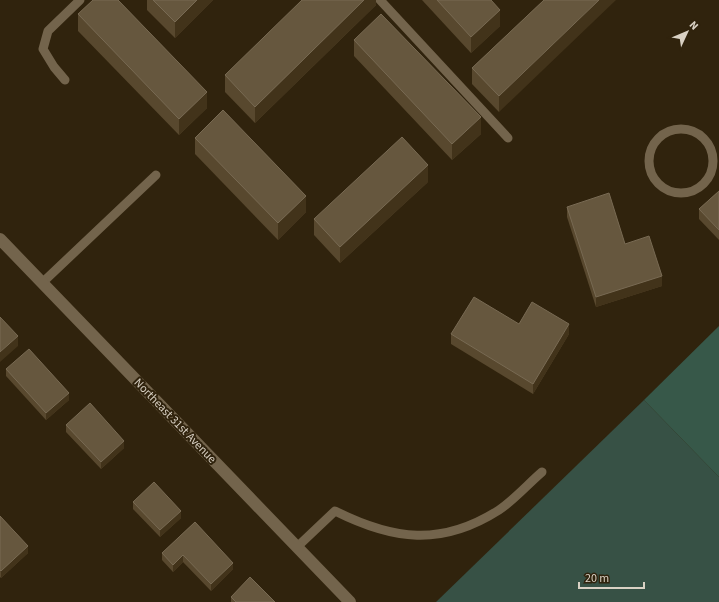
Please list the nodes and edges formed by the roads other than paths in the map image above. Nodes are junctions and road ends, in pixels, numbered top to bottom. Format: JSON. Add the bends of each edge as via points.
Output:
{"nodes":[{"id":1,"x":80,"y":0,"type":"edge"},
{"id":2,"x":380,"y":0,"type":"edge"},
{"id":3,"x":65,"y":80,"type":"dead end"},
{"id":4,"x":508,"y":138,"type":"dead end"},
{"id":5,"x":156,"y":175,"type":"dead end"},
{"id":6,"x":661,"y":188,"type":"joint"},
{"id":7,"x":0,"y":239,"type":"edge"},
{"id":8,"x":42,"y":283,"type":"junction"},
{"id":9,"x":542,"y":472,"type":"dead end"},
{"id":10,"x":297,"y":547,"type":"junction"},
{"id":11,"x":350,"y":602,"type":"edge"}],
"edges":[{"from":1,"to":3,"type":"lane","via":[[48,31],[42,49]]},
{"from":2,"to":4,"type":"lane"},
{"from":5,"to":8,"type":"lane"},
{"from":6,"to":6,"type":"lane","via":[[652,176],[648,164],[649,151],[656,140],[665,132],[678,128],[691,129],[702,136],[710,146],[714,158],[712,171],[706,182],[696,190],[684,194]]},
{"from":7,"to":8,"type":"street","name":"Northeast 31st Avenue"},
{"from":8,"to":10,"type":"street","name":"Northeast 31st Avenue"},
{"from":9,"to":10,"type":"lane","via":[[499,510],[469,525],[438,535],[410,536],[359,523],[335,512]]},
{"from":10,"to":11,"type":"street","name":"Northeast 31st Avenue"}]}
